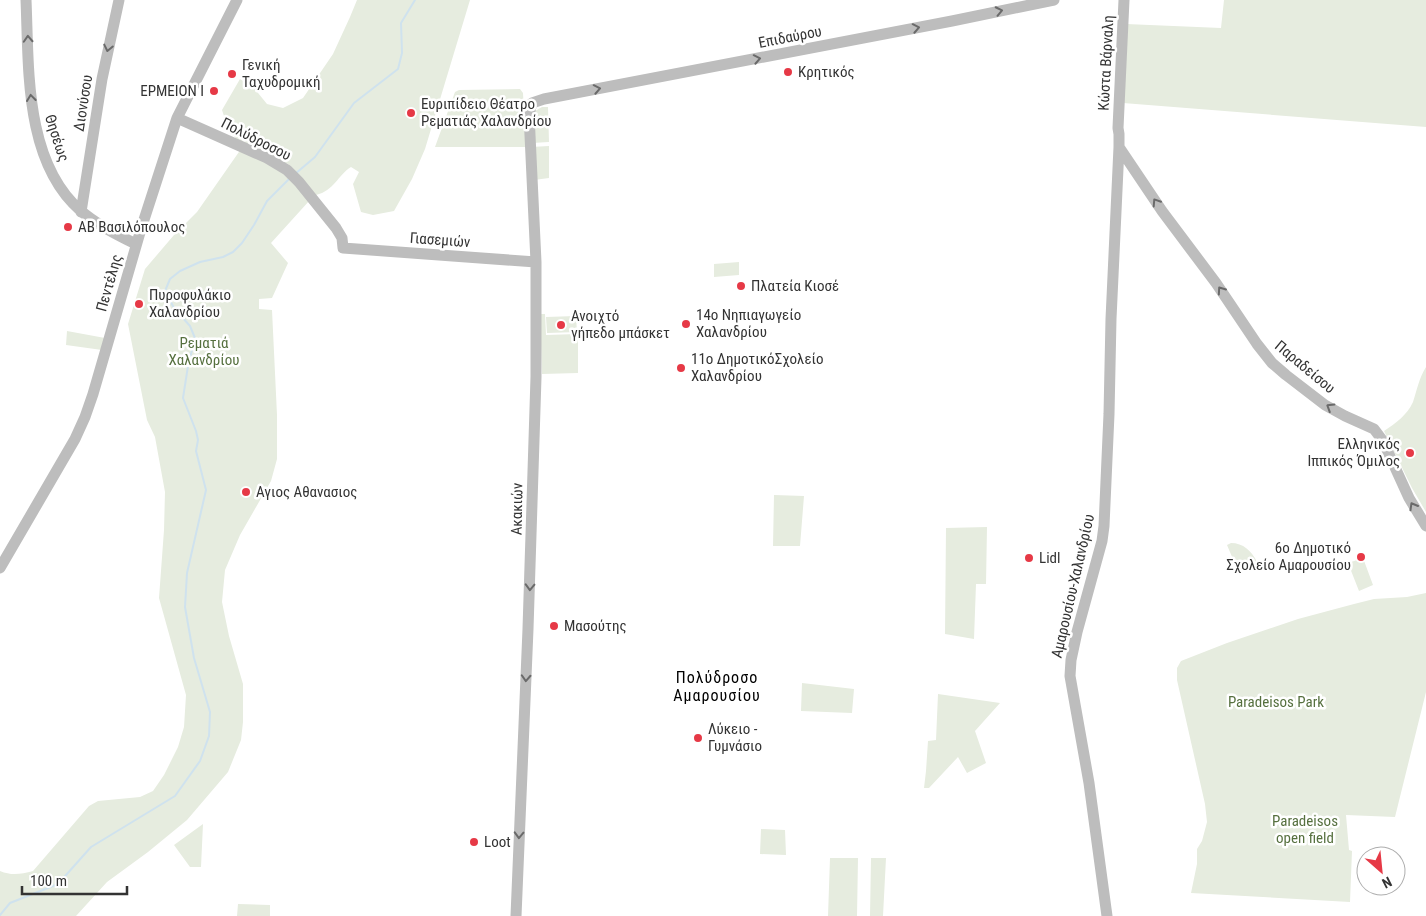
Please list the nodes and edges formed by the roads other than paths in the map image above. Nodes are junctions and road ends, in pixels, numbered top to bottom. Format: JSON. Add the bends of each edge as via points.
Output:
{"nodes":[{"id":1,"x":26,"y":0,"type":"edge"},
{"id":2,"x":119,"y":0,"type":"edge"},
{"id":3,"x":237,"y":0,"type":"edge"},
{"id":4,"x":1054,"y":0,"type":"edge"},
{"id":5,"x":1124,"y":0,"type":"edge"},
{"id":6,"x":532,"y":103,"type":"joint"},
{"id":7,"x":176,"y":118,"type":"junction"},
{"id":8,"x":1118,"y":128,"type":"junction"},
{"id":9,"x":1119,"y":147,"type":"junction"},
{"id":10,"x":1134,"y":170,"type":"junction"},
{"id":11,"x":1114,"y":172,"type":"junction"},
{"id":12,"x":81,"y":212,"type":"junction"},
{"id":13,"x":136,"y":244,"type":"junction"},
{"id":14,"x":343,"y":248,"type":"joint"},
{"id":15,"x":536,"y":262,"type":"junction"},
{"id":16,"x":1426,"y":526,"type":"edge"},
{"id":17,"x":0,"y":568,"type":"edge"},
{"id":18,"x":516,"y":916,"type":"edge"},
{"id":19,"x":1100,"y":916,"type":"edge"},
{"id":20,"x":1107,"y":916,"type":"edge"}],
"edges":[{"from":12,"to":1,"type":"street","name":"Θησέως","one_way":true,"via":[[49,166],[34,118]]},
{"from":2,"to":12,"type":"street","name":"Διονύσου","one_way":true,"via":[[102,79]]},
{"from":3,"to":7,"type":"street","name":"Πεντέλης"},
{"from":6,"to":4,"type":"street","name":"Επιδαύρου","one_way":true},
{"from":5,"to":8,"type":"street","name":"Κώστα Βάρναλη"},
{"from":6,"to":15,"type":"street","name":"Ακακιών","via":[[529,145]]},
{"from":7,"to":13,"type":"street","name":"Πεντέλης"},
{"from":7,"to":14,"type":"street","name":"Πολύδροσου","via":[[287,170],[340,233]]},
{"from":8,"to":9,"type":"street","name":"Κώστα Βάρναλη"},
{"from":8,"to":11,"type":"street","name":"Κώστα Βάρναλη","via":[[1113,141]]},
{"from":9,"to":10,"type":"street","name":"Παραδείσου"},
{"from":9,"to":11,"type":"street","name":"Κώστα Βάρναλη"},
{"from":10,"to":11,"type":"street","via":[[1126,167]]},
{"from":16,"to":10,"type":"street","name":"Παραδείσου","one_way":true,"via":[[1378,432],[1325,404],[1272,362]]},
{"from":11,"to":19,"type":"street","name":"Αμαρουσίου-Χαλανδρίου","via":[[1107,244],[1098,530],[1063,665]]},
{"from":11,"to":20,"type":"street","name":"Αμαρουσίου-Χαλανδρίου","via":[[1104,526],[1072,654],[1070,676],[1086,760]]},
{"from":12,"to":13,"type":"street","name":"Θησέως"},
{"from":13,"to":17,"type":"street","name":"Πεντέλης","via":[[80,429]]},
{"from":14,"to":15,"type":"street","name":"Γιασεμιών"},
{"from":15,"to":18,"type":"street","name":"Ακακιών","one_way":true,"via":[[531,545]]}]}
